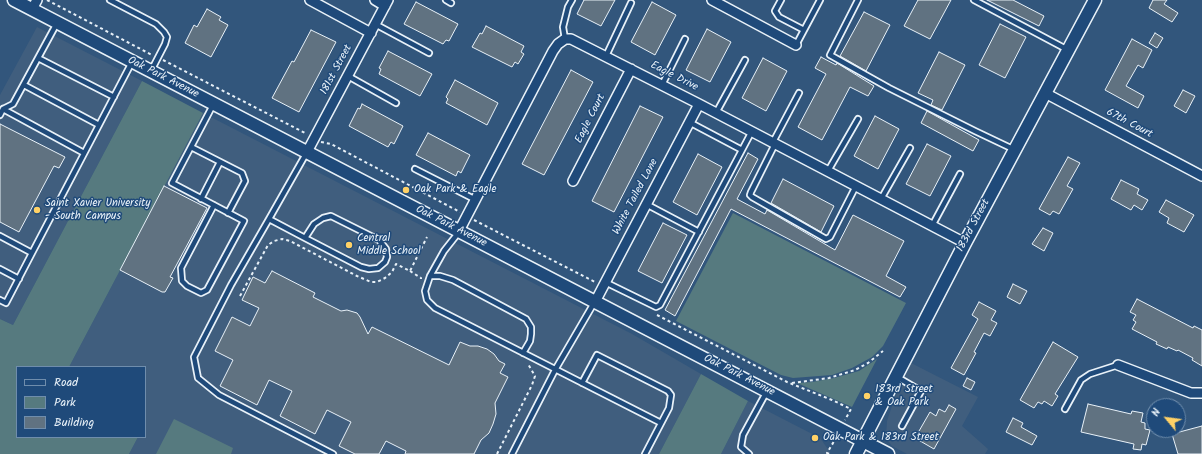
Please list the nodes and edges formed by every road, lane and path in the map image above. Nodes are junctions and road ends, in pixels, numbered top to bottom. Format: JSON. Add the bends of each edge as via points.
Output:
{"nodes":[{"id":1,"x":14,"y":0,"type":"edge"},
{"id":2,"x":47,"y":0,"type":"edge"},
{"id":3,"x":110,"y":0,"type":"edge"},
{"id":4,"x":310,"y":0,"type":"edge"},
{"id":5,"x":375,"y":0,"type":"edge"},
{"id":6,"x":446,"y":0,"type":"edge"},
{"id":7,"x":572,"y":0,"type":"edge"},
{"id":8,"x":781,"y":0,"type":"edge"},
{"id":9,"x":820,"y":0,"type":"edge"},
{"id":10,"x":858,"y":0,"type":"edge"},
{"id":11,"x":974,"y":0,"type":"edge"},
{"id":12,"x":1095,"y":0,"type":"edge"},
{"id":13,"x":716,"y":1,"type":"edge"},
{"id":14,"x":387,"y":3,"type":"edge"},
{"id":15,"x":451,"y":3,"type":"dead end"},
{"id":16,"x":631,"y":3,"type":"dead end"},
{"id":17,"x":34,"y":5,"type":"edge"},
{"id":18,"x":57,"y":23,"type":"junction"},
{"id":19,"x":373,"y":28,"type":"junction"},
{"id":20,"x":804,"y":30,"type":"junction"},
{"id":21,"x":564,"y":39,"type":"junction"},
{"id":22,"x":685,"y":39,"type":"dead end"},
{"id":23,"x":796,"y":45,"type":"joint"},
{"id":24,"x":1068,"y":50,"type":"junction"},
{"id":25,"x":429,"y":53,"type":"dead end"},
{"id":26,"x":606,"y":56,"type":"junction"},
{"id":27,"x":38,"y":58,"type":"junction"},
{"id":28,"x":158,"y":58,"type":"junction"},
{"id":29,"x":745,"y":60,"type":"dead end"},
{"id":30,"x":132,"y":62,"type":"junction"},
{"id":31,"x":631,"y":68,"type":"junction"},
{"id":32,"x":151,"y":71,"type":"junction"},
{"id":33,"x":348,"y":76,"type":"junction"},
{"id":34,"x":24,"y":85,"type":"junction"},
{"id":35,"x":662,"y":85,"type":"junction"},
{"id":36,"x":799,"y":93,"type":"dead end"},
{"id":37,"x":1045,"y":93,"type":"junction"},
{"id":38,"x":114,"y":97,"type":"junction"},
{"id":39,"x":396,"y":102,"type":"dead end"},
{"id":40,"x":213,"y":104,"type":"junction"},
{"id":41,"x":699,"y":104,"type":"junction"},
{"id":42,"x":3,"y":109,"type":"junction"},
{"id":43,"x":716,"y":113,"type":"junction"},
{"id":44,"x":0,"y":115,"type":"edge"},
{"id":45,"x":858,"y":119,"type":"dead end"},
{"id":46,"x":689,"y":122,"type":"junction"},
{"id":47,"x":99,"y":125,"type":"junction"},
{"id":48,"x":752,"y":132,"type":"junction"},
{"id":49,"x":314,"y":138,"type":"junction"},
{"id":50,"x":774,"y":143,"type":"junction"},
{"id":51,"x":191,"y":146,"type":"junction"},
{"id":52,"x":910,"y":148,"type":"dead end"},
{"id":53,"x":742,"y":150,"type":"junction"},
{"id":54,"x":1015,"y":150,"type":"junction"},
{"id":55,"x":306,"y":152,"type":"junction"},
{"id":56,"x":84,"y":153,"type":"junction"},
{"id":57,"x":220,"y":162,"type":"junction"},
{"id":58,"x":415,"y":169,"type":"dead end"},
{"id":59,"x":828,"y":171,"type":"junction"},
{"id":60,"x":960,"y":174,"type":"dead end"},
{"id":61,"x":1202,"y":176,"type":"edge"},
{"id":62,"x":573,"y":181,"type":"dead end"},
{"id":63,"x":856,"y":186,"type":"junction"},
{"id":64,"x":201,"y":199,"type":"junction"},
{"id":65,"x":881,"y":199,"type":"junction"},
{"id":66,"x":476,"y":200,"type":"junction"},
{"id":67,"x":646,"y":204,"type":"junction"},
{"id":68,"x":214,"y":205,"type":"junction"},
{"id":69,"x":228,"y":213,"type":"junction"},
{"id":70,"x":467,"y":216,"type":"junction"},
{"id":71,"x":269,"y":219,"type":"junction"},
{"id":72,"x":932,"y":226,"type":"junction"},
{"id":73,"x":459,"y":231,"type":"junction"},
{"id":74,"x":699,"y":232,"type":"junction"},
{"id":75,"x":0,"y":236,"type":"edge"},
{"id":76,"x":427,"y":237,"type":"dead end"},
{"id":77,"x":305,"y":238,"type":"junction"},
{"id":78,"x":965,"y":243,"type":"junction"},
{"id":79,"x":32,"y":253,"type":"junction"},
{"id":80,"x":0,"y":269,"type":"edge"},
{"id":81,"x":410,"y":271,"type":"junction"},
{"id":82,"x":430,"y":276,"type":"junction"},
{"id":83,"x":19,"y":279,"type":"junction"},
{"id":84,"x":419,"y":284,"type":"dead end"},
{"id":85,"x":604,"y":284,"type":"junction"},
{"id":86,"x":240,"y":296,"type":"dead end"},
{"id":87,"x":0,"y":300,"type":"edge"},
{"id":88,"x":595,"y":302,"type":"junction"},
{"id":89,"x":655,"y":313,"type":"dead end"},
{"id":90,"x":883,"y":351,"type":"dead end"},
{"id":91,"x":523,"y":353,"type":"junction"},
{"id":92,"x":524,"y":361,"type":"dead end"},
{"id":93,"x":1118,"y":365,"type":"joint"},
{"id":94,"x":555,"y":370,"type":"junction"},
{"id":95,"x":896,"y":376,"type":"junction"},
{"id":96,"x":582,"y":383,"type":"junction"},
{"id":97,"x":791,"y":383,"type":"junction"},
{"id":98,"x":767,"y":391,"type":"junction"},
{"id":99,"x":1202,"y":393,"type":"edge"},
{"id":100,"x":851,"y":409,"type":"dead end"},
{"id":101,"x":1065,"y":409,"type":"dead end"},
{"id":102,"x":661,"y":423,"type":"junction"},
{"id":103,"x":902,"y":426,"type":"dead end"},
{"id":104,"x":863,"y":441,"type":"junction"},
{"id":105,"x":333,"y":454,"type":"edge"},
{"id":106,"x":497,"y":454,"type":"edge"},
{"id":107,"x":512,"y":454,"type":"edge"},
{"id":108,"x":645,"y":454,"type":"edge"},
{"id":109,"x":749,"y":454,"type":"edge"},
{"id":110,"x":856,"y":454,"type":"edge"},
{"id":111,"x":888,"y":454,"type":"edge"}],
"edges":[{"from":1,"to":17,"type":"street","name":"Oak Park Avenue"},
{"from":2,"to":28,"type":"path"},
{"from":3,"to":28,"type":"lane","via":[[160,27],[167,37]]},
{"from":4,"to":19,"type":"street"},
{"from":5,"to":14,"type":"street"},
{"from":6,"to":15,"type":"lane"},
{"from":7,"to":21,"type":"lane","via":[[563,27]]},
{"from":8,"to":20,"type":"lane","via":[[775,11],[779,17]]},
{"from":9,"to":20,"type":"lane"},
{"from":10,"to":54,"type":"lane","via":[[830,55],[889,88]]},
{"from":11,"to":24,"type":"lane"},
{"from":12,"to":24,"type":"street","name":"183rd Street"},
{"from":13,"to":23,"type":"street"},
{"from":14,"to":19,"type":"street","name":"181st Street"},
{"from":16,"to":26,"type":"lane"},
{"from":17,"to":18,"type":"street","name":"Oak Park Avenue"},
{"from":18,"to":27,"type":"lane"},
{"from":18,"to":30,"type":"street","name":"Oak Park Avenue"},
{"from":19,"to":25,"type":"lane"},
{"from":19,"to":33,"type":"street","name":"181st Street"},
{"from":20,"to":23,"type":"lane"},
{"from":21,"to":26,"type":"street","name":"Eagle Drive","via":[[576,41]]},
{"from":21,"to":66,"type":"street","via":[[553,51]]},
{"from":22,"to":35,"type":"lane"},
{"from":24,"to":37,"type":"street","name":"183rd Street"},
{"from":26,"to":31,"type":"street","name":"Eagle Drive"},
{"from":27,"to":34,"type":"lane"},
{"from":27,"to":38,"type":"lane"},
{"from":28,"to":32,"type":"lane"},
{"from":28,"to":49,"type":"path"},
{"from":29,"to":43,"type":"lane"},
{"from":30,"to":32,"type":"street","name":"Oak Park Avenue"},
{"from":30,"to":38,"type":"lane"},
{"from":31,"to":35,"type":"street","name":"Eagle Drive"},
{"from":31,"to":62,"type":"street","name":"Eagle Court"},
{"from":32,"to":40,"type":"street","name":"Oak Park Avenue"},
{"from":33,"to":39,"type":"lane"},
{"from":33,"to":49,"type":"street","name":"181st Street"},
{"from":34,"to":42,"type":"lane","via":[[13,104]]},
{"from":34,"to":47,"type":"lane"},
{"from":35,"to":41,"type":"street","name":"Eagle Drive"},
{"from":36,"to":50,"type":"lane"},
{"from":37,"to":54,"type":"street","name":"183rd Street"},
{"from":37,"to":61,"type":"street","name":"67th Court"},
{"from":38,"to":47,"type":"lane"},
{"from":40,"to":51,"type":"lane"},
{"from":40,"to":55,"type":"street","name":"Oak Park Avenue"},
{"from":41,"to":43,"type":"street","name":"Eagle Drive"},
{"from":41,"to":46,"type":"street","name":"White Tailed Lane"},
{"from":42,"to":44,"type":"lane"},
{"from":42,"to":56,"type":"lane"},
{"from":43,"to":48,"type":"street","name":"Eagle Drive"},
{"from":45,"to":59,"type":"lane"},
{"from":46,"to":53,"type":"lane"},
{"from":46,"to":67,"type":"street","name":"White Tailed Lane"},
{"from":47,"to":56,"type":"lane"},
{"from":48,"to":50,"type":"street","name":"Eagle Drive"},
{"from":48,"to":53,"type":"lane"},
{"from":49,"to":55,"type":"street","name":"181st Street"},
{"from":49,"to":70,"type":"path"},
{"from":50,"to":59,"type":"street","name":"Eagle Drive"},
{"from":50,"to":63,"type":"lane","via":[[750,195],[826,239],[830,237]]},
{"from":51,"to":57,"type":"lane"},
{"from":51,"to":64,"type":"lane","via":[[172,183]]},
{"from":52,"to":65,"type":"lane"},
{"from":53,"to":74,"type":"lane"},
{"from":54,"to":78,"type":"street","name":"183rd Street"},
{"from":55,"to":71,"type":"lane"},
{"from":55,"to":73,"type":"street","name":"Oak Park Avenue"},
{"from":56,"to":79,"type":"lane"},
{"from":57,"to":64,"type":"lane"},
{"from":57,"to":69,"type":"lane","via":[[242,173],[245,181]]},
{"from":58,"to":66,"type":"lane"},
{"from":59,"to":63,"type":"street","name":"Eagle Drive"},
{"from":60,"to":72,"type":"lane"},
{"from":63,"to":65,"type":"street","name":"Eagle Drive"},
{"from":64,"to":68,"type":"lane"},
{"from":65,"to":72,"type":"street","name":"Eagle Drive"},
{"from":66,"to":70,"type":"street"},
{"from":67,"to":74,"type":"lane"},
{"from":67,"to":85,"type":"street","name":"White Tailed Lane"},
{"from":68,"to":69,"type":"lane"},
{"from":68,"to":69,"type":"lane","via":[[181,268],[182,280],[202,293],[207,290],[244,221]]},
{"from":70,"to":73,"type":"street"},
{"from":70,"to":85,"type":"path"},
{"from":71,"to":77,"type":"lane"},
{"from":71,"to":105,"type":"lane","via":[[194,357],[198,378],[219,395]]},
{"from":72,"to":78,"type":"street","name":"Eagle Drive"},
{"from":73,"to":82,"type":"lane"},
{"from":73,"to":88,"type":"street","name":"Oak Park Avenue"},
{"from":74,"to":85,"type":"lane","via":[[660,305],[656,307]]},
{"from":75,"to":79,"type":"lane"},
{"from":76,"to":81,"type":"path"},
{"from":77,"to":77,"type":"lane","via":[[361,267],[378,268],[387,257],[386,249],[379,240],[331,216],[314,224]]},
{"from":78,"to":95,"type":"street","name":"183rd Street"},
{"from":79,"to":83,"type":"lane"},
{"from":80,"to":83,"type":"lane"},
{"from":81,"to":84,"type":"path","via":[[421,278]]},
{"from":81,"to":86,"type":"path","via":[[396,264],[385,278],[371,282],[282,239],[268,245]]},
{"from":82,"to":91,"type":"lane","via":[[425,291],[427,300],[435,308]]},
{"from":82,"to":91,"type":"lane","via":[[453,280],[526,319],[531,327],[531,334]]},
{"from":83,"to":87,"type":"lane","via":[[6,303]]},
{"from":85,"to":88,"type":"street","name":"White Tailed Lane"},
{"from":88,"to":94,"type":"lane"},
{"from":88,"to":98,"type":"street","name":"Oak Park Avenue"},
{"from":89,"to":97,"type":"path"},
{"from":90,"to":97,"type":"path","via":[[855,370],[829,378]]},
{"from":91,"to":94,"type":"lane"},
{"from":92,"to":106,"type":"path","via":[[529,364],[535,376]]},
{"from":93,"to":99,"type":"street","via":[[1191,393]]},
{"from":93,"to":101,"type":"lane","via":[[1090,374],[1081,380]]},
{"from":94,"to":96,"type":"lane"},
{"from":94,"to":107,"type":"lane"},
{"from":95,"to":103,"type":"lane","via":[[921,391]]},
{"from":95,"to":104,"type":"street","name":"183rd Street"},
{"from":96,"to":102,"type":"lane"},
{"from":96,"to":102,"type":"lane","via":[[597,356],[668,391],[671,402]]},
{"from":97,"to":100,"type":"path"},
{"from":98,"to":104,"type":"street","name":"Oak Park Avenue"},
{"from":98,"to":109,"type":"lane","via":[[743,435],[741,447]]},
{"from":102,"to":108,"type":"lane"},
{"from":104,"to":110,"type":"street","name":"183rd Street"},
{"from":104,"to":111,"type":"street","name":"Oak Park Avenue"}]}
